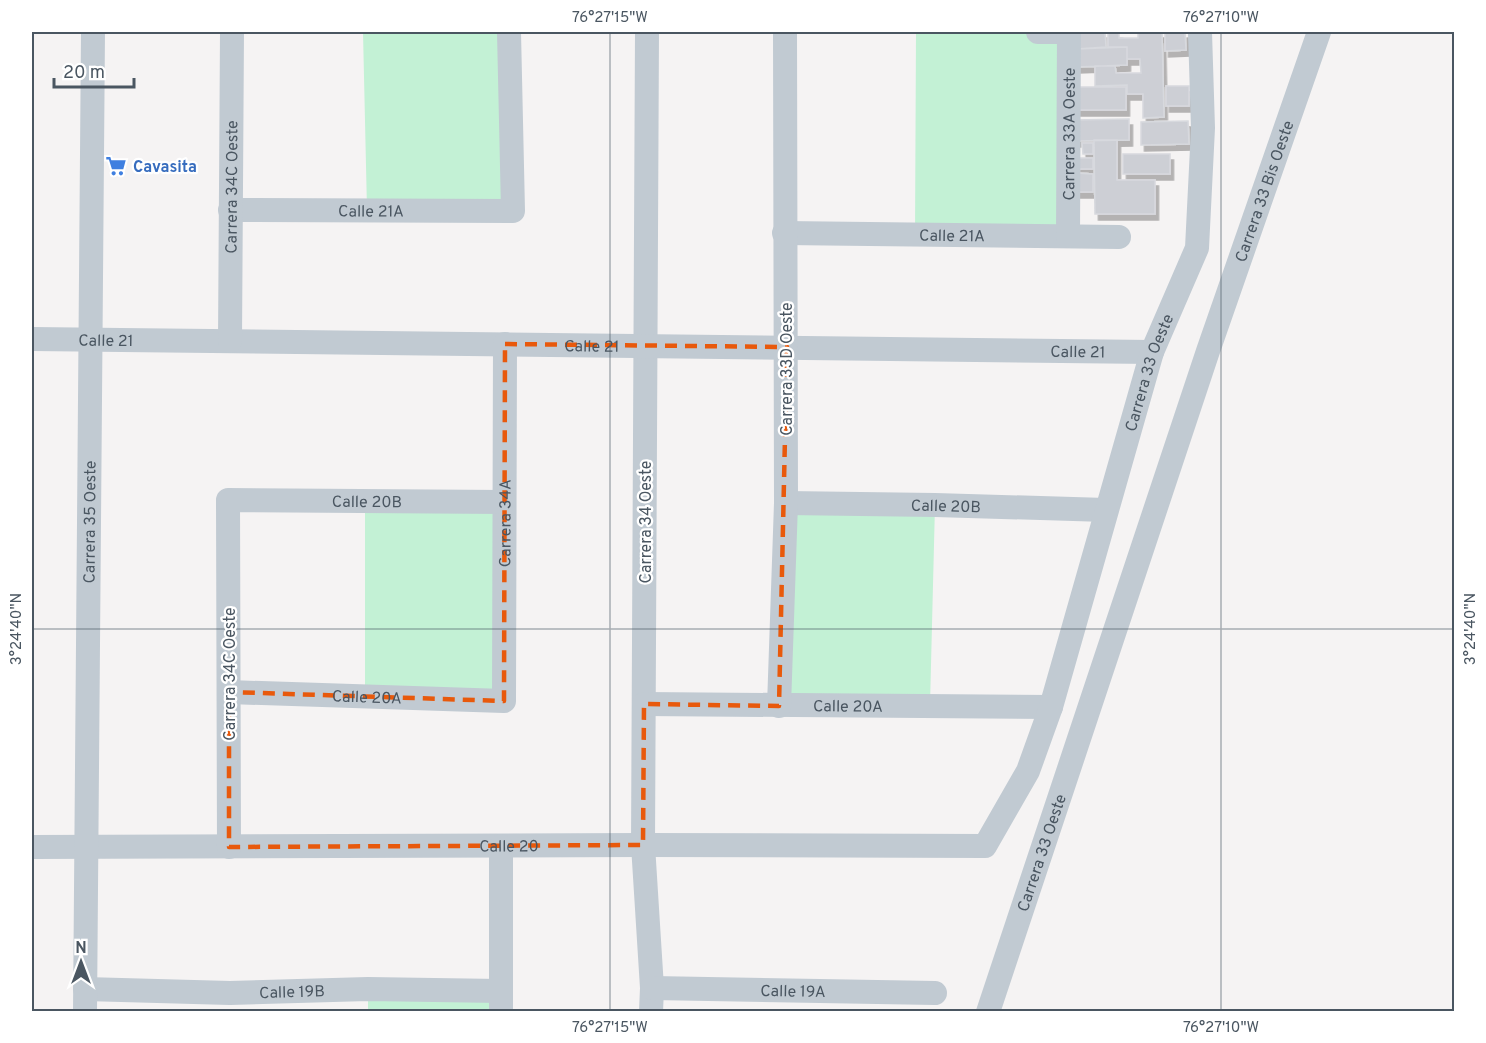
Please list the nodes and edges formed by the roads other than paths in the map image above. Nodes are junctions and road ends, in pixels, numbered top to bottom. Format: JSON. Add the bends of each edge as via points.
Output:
{"nodes":[{"id":1,"x":93,"y":32,"type":"edge"},
{"id":2,"x":232,"y":32,"type":"edge"},
{"id":3,"x":509,"y":32,"type":"edge"},
{"id":4,"x":647,"y":32,"type":"edge"},
{"id":5,"x":785,"y":32,"type":"edge"},
{"id":6,"x":1038,"y":32,"type":"edge"},
{"id":7,"x":1068,"y":32,"type":"edge"},
{"id":8,"x":1200,"y":32,"type":"edge"},
{"id":9,"x":1319,"y":32,"type":"edge"},
{"id":10,"x":230,"y":210,"type":"junction"},
{"id":11,"x":784,"y":233,"type":"junction"},
{"id":12,"x":1068,"y":236,"type":"junction"},
{"id":13,"x":1119,"y":237,"type":"dead end"},
{"id":14,"x":32,"y":339,"type":"edge"},
{"id":15,"x":90,"y":340,"type":"junction"},
{"id":16,"x":230,"y":341,"type":"junction"},
{"id":17,"x":505,"y":344,"type":"junction"},
{"id":18,"x":646,"y":346,"type":"junction"},
{"id":19,"x":787,"y":347,"type":"junction"},
{"id":20,"x":1208,"y":351,"type":"joint"},
{"id":21,"x":1152,"y":352,"type":"junction"},
{"id":22,"x":228,"y":500,"type":"joint"},
{"id":23,"x":504,"y":502,"type":"junction"},
{"id":24,"x":786,"y":503,"type":"junction"},
{"id":25,"x":1106,"y":510,"type":"junction"},
{"id":26,"x":229,"y":692,"type":"junction"},
{"id":27,"x":504,"y":701,"type":"joint"},
{"id":28,"x":644,"y":704,"type":"junction"},
{"id":29,"x":779,"y":706,"type":"junction"},
{"id":30,"x":1051,"y":707,"type":"junction"},
{"id":31,"x":643,"y":845,"type":"junction"},
{"id":32,"x":501,"y":846,"type":"junction"},
{"id":33,"x":985,"y":846,"type":"joint"},
{"id":34,"x":32,"y":847,"type":"edge"},
{"id":35,"x":86,"y":848,"type":"junction"},
{"id":36,"x":229,"y":848,"type":"junction"},
{"id":37,"x":935,"y":993,"type":"dead end"},
{"id":38,"x":85,"y":1000,"type":"edge"},
{"id":39,"x":652,"y":1000,"type":"edge"},
{"id":40,"x":501,"y":1001,"type":"edge"},
{"id":41,"x":230,"y":1002,"type":"edge"},
{"id":42,"x":988,"y":1011,"type":"edge"}],
"edges":[{"from":1,"to":15,"type":"street","name":"Carrera 35 Oeste"},
{"from":2,"to":10,"type":"street","name":"Carrera 34C Oeste"},
{"from":3,"to":10,"type":"street","name":"Calle 21A","via":[[513,211]]},
{"from":4,"to":18,"type":"street","name":"Carrera 34 Oeste"},
{"from":5,"to":11,"type":"street","name":"Carrera 33D Oeste"},
{"from":6,"to":7,"type":"street"},
{"from":7,"to":12,"type":"street","name":"Carrera 33A Oeste"},
{"from":8,"to":21,"type":"street","name":"Carrera 33 Oeste","via":[[1203,128],[1197,248]]},
{"from":9,"to":20,"type":"street","name":"Carrera 33 Bis Oeste"},
{"from":10,"to":16,"type":"street","name":"Carrera 34C Oeste"},
{"from":11,"to":12,"type":"street","name":"Calle 21A"},
{"from":11,"to":19,"type":"street","name":"Carrera 33D Oeste"},
{"from":12,"to":13,"type":"street","name":"Calle 21A"},
{"from":14,"to":15,"type":"street","name":"Calle 21"},
{"from":15,"to":16,"type":"street","name":"Calle 21"},
{"from":15,"to":35,"type":"street","name":"Carrera 35 Oeste"},
{"from":16,"to":17,"type":"street","name":"Calle 21"},
{"from":17,"to":18,"type":"street","name":"Calle 21"},
{"from":17,"to":23,"type":"street","name":"Carrera 34A"},
{"from":18,"to":19,"type":"street","name":"Calle 21"},
{"from":18,"to":28,"type":"street","name":"Carrera 34 Oeste"},
{"from":19,"to":21,"type":"street","name":"Calle 21"},
{"from":19,"to":24,"type":"street","name":"Carrera 33D Oeste"},
{"from":20,"to":42,"type":"street","name":"Carrera 33 Oeste"},
{"from":21,"to":25,"type":"street","name":"Carrera 33 Oeste"},
{"from":22,"to":23,"type":"street","name":"Calle 20B"},
{"from":22,"to":26,"type":"street","name":"Carrera 34C Oeste"},
{"from":23,"to":27,"type":"street","name":"Carrera 34A"},
{"from":24,"to":25,"type":"street","name":"Calle 20B"},
{"from":24,"to":29,"type":"street","name":"Carrera 33D Oeste"},
{"from":25,"to":30,"type":"street","name":"Carrera 33 Oeste"},
{"from":26,"to":27,"type":"street","name":"Calle 20A"},
{"from":26,"to":36,"type":"street","name":"Carrera 34C Oeste"},
{"from":28,"to":29,"type":"street","name":"Calle 20A"},
{"from":28,"to":31,"type":"street","name":"Carrera 34 Oeste"},
{"from":29,"to":30,"type":"street","name":"Calle 20A"},
{"from":30,"to":33,"type":"street","name":"Carrera 33 Oeste","via":[[1028,771]]},
{"from":31,"to":32,"type":"street","name":"Calle 20"},
{"from":31,"to":33,"type":"street","name":"Calle 20"},
{"from":31,"to":39,"type":"street","name":"Carrera 34 Oeste"},
{"from":32,"to":36,"type":"street","name":"Calle 20"},
{"from":32,"to":40,"type":"street"},
{"from":34,"to":35,"type":"street","name":"Calle 20"},
{"from":35,"to":36,"type":"street","name":"Calle 20"},
{"from":35,"to":38,"type":"street","name":"Carrera 35 Oeste"},
{"from":37,"to":39,"type":"street","name":"Calle 19A"},
{"from":38,"to":41,"type":"street","name":"Calle 19B"},
{"from":40,"to":41,"type":"street","name":"Calle 19B","via":[[368,989]]}]}
